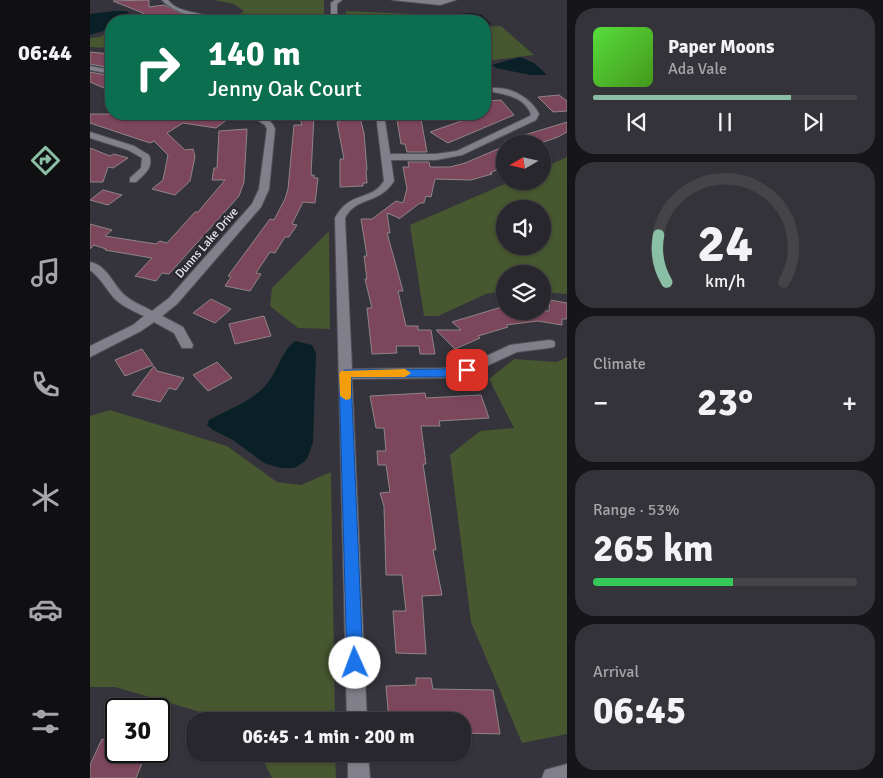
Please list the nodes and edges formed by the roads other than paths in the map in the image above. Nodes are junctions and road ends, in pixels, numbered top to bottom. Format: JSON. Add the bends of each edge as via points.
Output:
{"nodes":[{"id":1,"x":165,"y":0,"type":"edge"},
{"id":2,"x":338,"y":0,"type":"edge"},
{"id":3,"x":395,"y":0,"type":"edge"},
{"id":4,"x":453,"y":0,"type":"edge"},
{"id":5,"x":199,"y":15,"type":"edge"},
{"id":6,"x":334,"y":15,"type":"edge"},
{"id":7,"x":90,"y":68,"type":"edge"},
{"id":8,"x":105,"y":71,"type":"edge"},
{"id":9,"x":496,"y":90,"type":"dead end"},
{"id":10,"x":265,"y":120,"type":"edge"},
{"id":11,"x":381,"y":120,"type":"edge"},
{"id":12,"x":90,"y":135,"type":"edge"},
{"id":13,"x":386,"y":157,"type":"junction"},
{"id":14,"x":133,"y":180,"type":"dead end"},
{"id":15,"x":90,"y":265,"type":"edge"},
{"id":16,"x":154,"y":315,"type":"junction"},
{"id":17,"x":549,"y":344,"type":"dead end"},
{"id":18,"x":187,"y":345,"type":"dead end"},
{"id":19,"x":90,"y":352,"type":"edge"},
{"id":20,"x":345,"y":374,"type":"junction"},
{"id":21,"x":357,"y":712,"type":"edge"},
{"id":22,"x":358,"y":762,"type":"edge"},
{"id":23,"x":567,"y":775,"type":"edge"},
{"id":24,"x":359,"y":778,"type":"edge"},
{"id":25,"x":553,"y":778,"type":"edge"}],
"edges":[{"from":1,"to":5,"type":"street","via":[[174,9]]},
{"from":2,"to":6,"type":"street","via":[[334,3]]},
{"from":3,"to":4,"type":"street","via":[[440,3]]},
{"from":7,"to":8,"type":"street"},
{"from":9,"to":13,"type":"street","via":[[522,98],[533,110],[533,118],[459,153],[436,157]]},
{"from":10,"to":16,"type":"street","name":"Dunns Lake Drive","via":[[271,135],[262,197],[186,288]]},
{"from":11,"to":13,"type":"street"},
{"from":12,"to":14,"type":"street","via":[[131,148],[146,157],[146,169]]},
{"from":13,"to":20,"type":"street","via":[[389,181],[385,189],[349,204],[340,218]]},
{"from":15,"to":16,"type":"street","via":[[106,277],[123,300]]},
{"from":16,"to":18,"type":"street","via":[[179,330]]},
{"from":16,"to":19,"type":"street","name":"Dunns Lake Drive","via":[[117,340]]},
{"from":17,"to":20,"type":"street","via":[[515,348],[467,370]]},
{"from":20,"to":21,"type":"street"},
{"from":22,"to":24,"type":"street"},
{"from":23,"to":25,"type":"street"}]}
